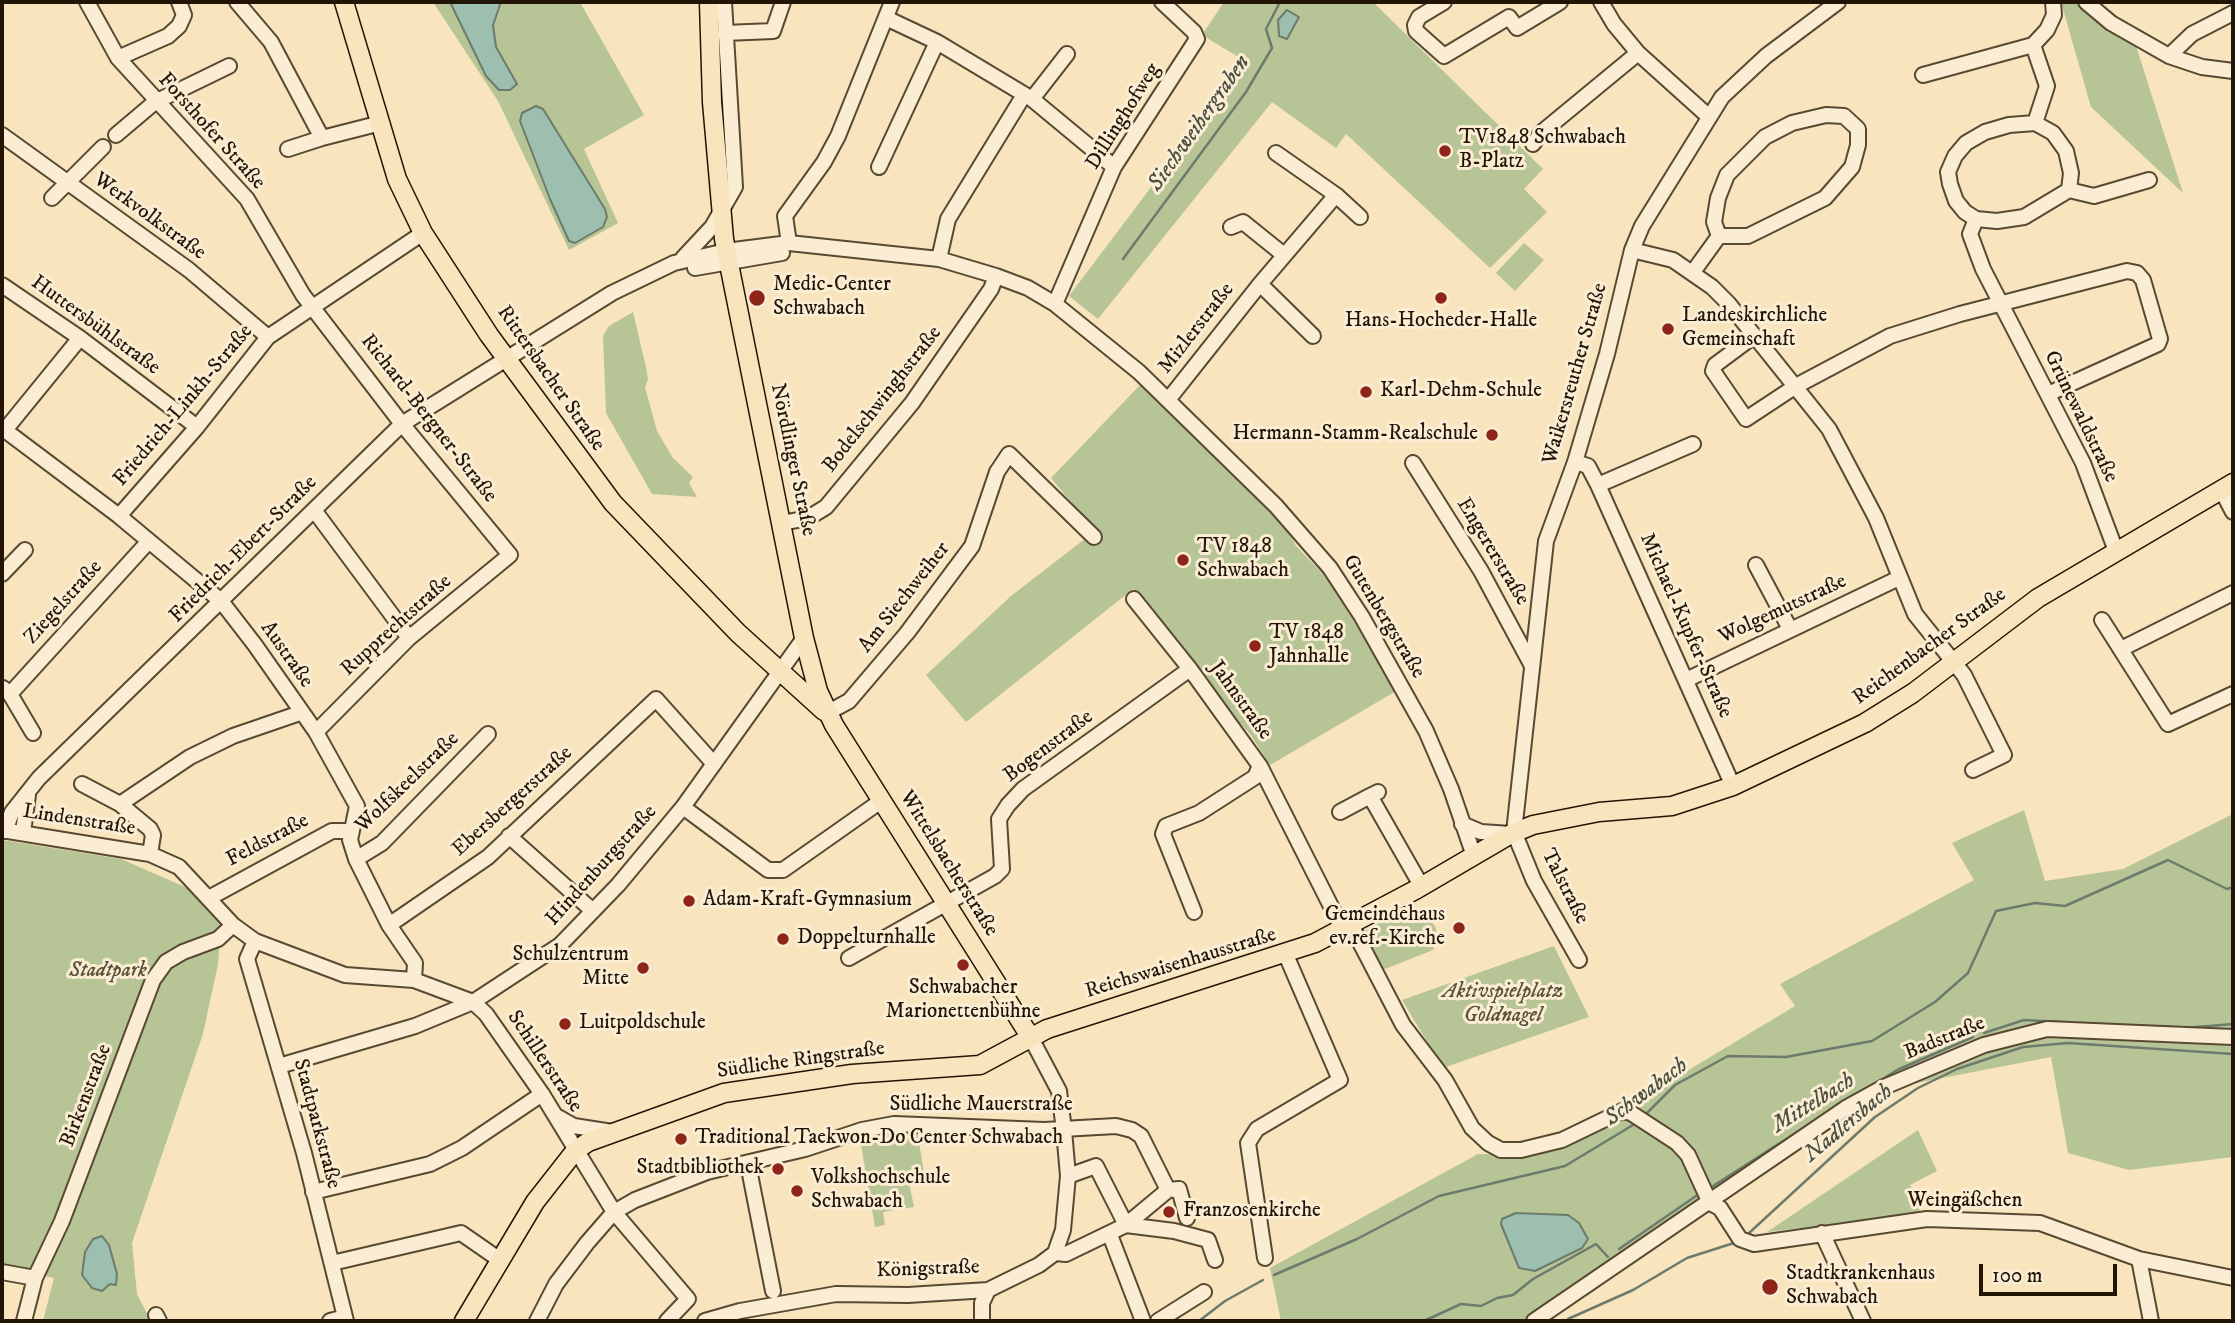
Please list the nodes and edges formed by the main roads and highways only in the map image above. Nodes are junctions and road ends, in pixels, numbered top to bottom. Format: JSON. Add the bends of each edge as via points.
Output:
{"nodes":[{"id":1,"x":344,"y":2,"type":"edge"},
{"id":2,"x":709,"y":2,"type":"edge"},
{"id":3,"x":2228,"y":487,"type":"edge"},
{"id":4,"x":827,"y":713,"type":"junction"},
{"id":5,"x":1513,"y":833,"type":"joint"},
{"id":6,"x":1031,"y":1038,"type":"junction"},
{"id":7,"x":464,"y":1321,"type":"edge"}],
"edges":[{"from":1,"to":4,"type":"main road","name":"Rittersbacher Straße","via":[[397,179],[423,233],[507,361],[613,503],[737,633]]},
{"from":2,"to":4,"type":"main road","name":"Nördlinger Straße","via":[[727,255],[804,638]]},
{"from":3,"to":5,"type":"main road","name":"Reichenbacher Straße","via":[[2038,598],[1913,693],[1865,723],[1733,786],[1672,806],[1567,817]]},
{"from":4,"to":6,"type":"main road","name":"Wittelsbacherstraße"},
{"from":5,"to":6,"type":"main road","name":"Reichswaisenhausstraße","via":[[1347,928],[1286,955]]},
{"from":6,"to":7,"type":"main road","name":"Südliche Ringstraße","via":[[980,1065],[852,1074],[724,1093],[575,1151],[536,1202]]}]}
